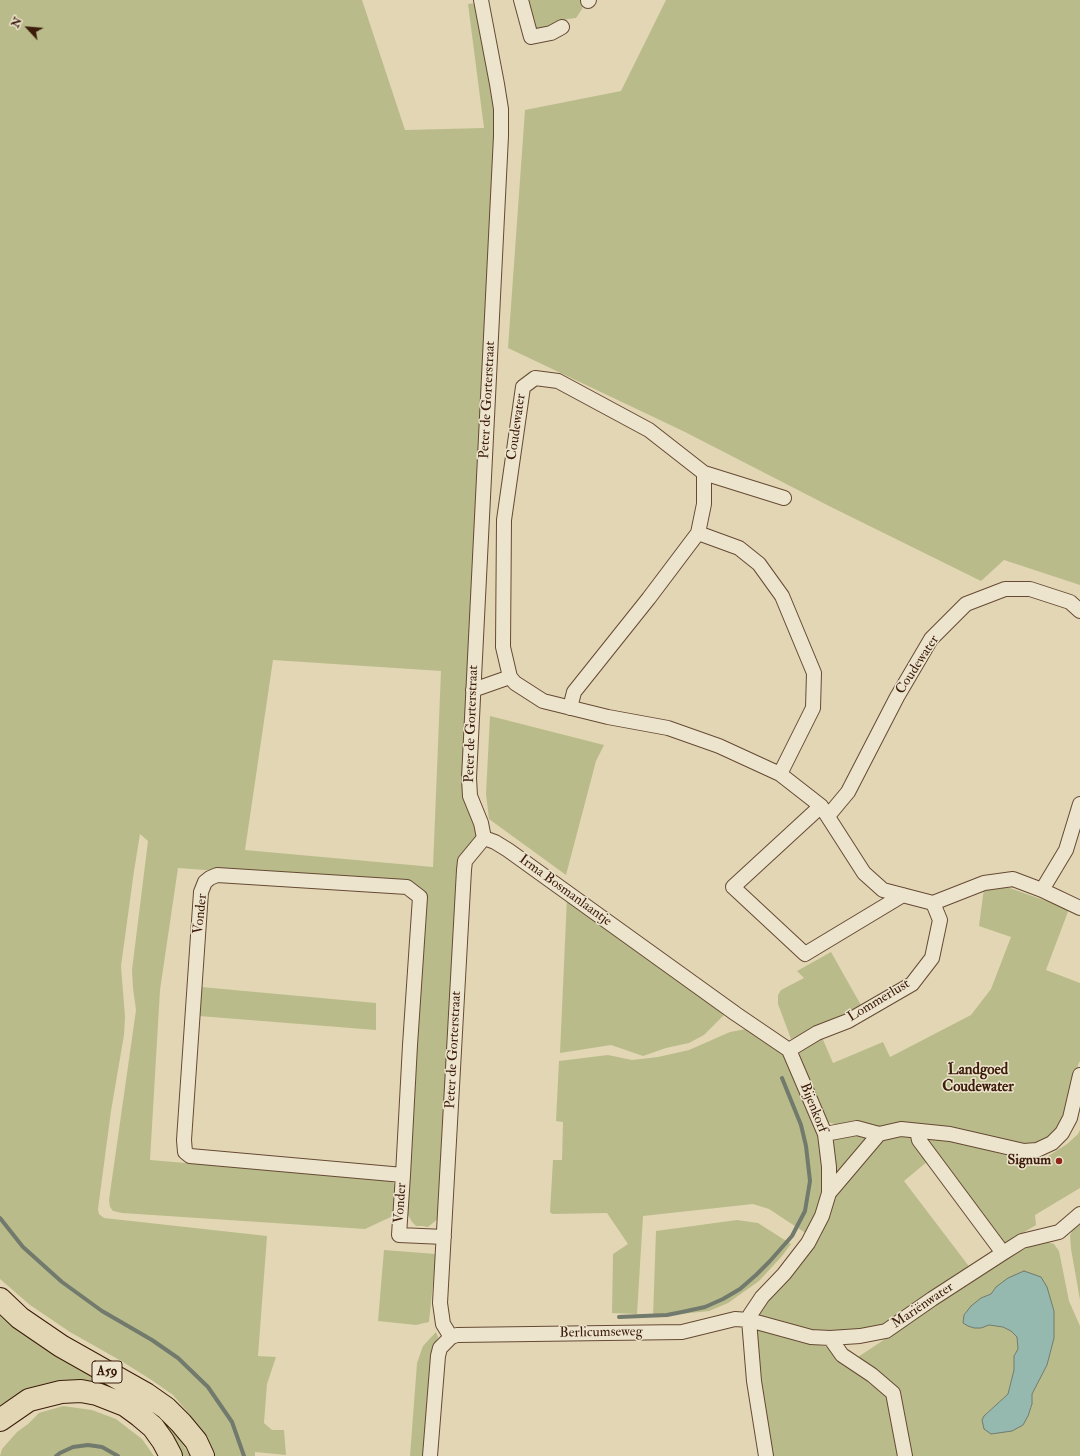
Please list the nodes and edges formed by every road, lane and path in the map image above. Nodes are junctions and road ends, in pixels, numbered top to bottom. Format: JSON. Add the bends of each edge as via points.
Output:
{"nodes":[{"id":1,"x":481,"y":0,"type":"edge"},
{"id":2,"x":521,"y":0,"type":"edge"},
{"id":3,"x":562,"y":27,"type":"dead end"},
{"id":4,"x":704,"y":473,"type":"junction"},
{"id":5,"x":784,"y":498,"type":"dead end"},
{"id":6,"x":698,"y":533,"type":"junction"},
{"id":7,"x":1080,"y":611,"type":"edge"},
{"id":8,"x":510,"y":677,"type":"junction"},
{"id":9,"x":473,"y":690,"type":"junction"},
{"id":10,"x":570,"y":708,"type":"junction"},
{"id":11,"x":780,"y":774,"type":"junction"},
{"id":12,"x":1080,"y":804,"type":"edge"},
{"id":13,"x":825,"y":811,"type":"junction"},
{"id":14,"x":484,"y":838,"type":"junction"},
{"id":15,"x":1042,"y":890,"type":"junction"},
{"id":16,"x":903,"y":895,"type":"junction"},
{"id":17,"x":933,"y":903,"type":"junction"},
{"id":18,"x":1080,"y":908,"type":"edge"},
{"id":19,"x":789,"y":1050,"type":"junction"},
{"id":20,"x":1080,"y":1075,"type":"edge"},
{"id":21,"x":917,"y":1131,"type":"junction"},
{"id":22,"x":825,"y":1134,"type":"junction"},
{"id":23,"x":879,"y":1134,"type":"junction"},
{"id":24,"x":403,"y":1175,"type":"junction"},
{"id":25,"x":829,"y":1193,"type":"junction"},
{"id":26,"x":1080,"y":1214,"type":"edge"},
{"id":27,"x":444,"y":1237,"type":"junction"},
{"id":28,"x":1003,"y":1253,"type":"junction"},
{"id":29,"x":0,"y":1299,"type":"edge"},
{"id":30,"x":749,"y":1320,"type":"junction"},
{"id":31,"x":451,"y":1338,"type":"junction"},
{"id":32,"x":830,"y":1338,"type":"junction"},
{"id":33,"x":0,"y":1420,"type":"edge"},
{"id":34,"x":171,"y":1456,"type":"edge"},
{"id":35,"x":203,"y":1456,"type":"edge"},
{"id":36,"x":430,"y":1456,"type":"edge"},
{"id":37,"x":766,"y":1456,"type":"edge"},
{"id":38,"x":904,"y":1456,"type":"edge"}],
"edges":[{"from":1,"to":9,"type":"street","name":"Peter de Gorterstraat","via":[[501,109],[501,136]]},
{"from":2,"to":3,"type":"street","via":[[531,37],[551,33]]},
{"from":4,"to":5,"type":"street","name":"Coudewater"},
{"from":4,"to":6,"type":"street","via":[[704,504]]},
{"from":4,"to":8,"type":"street","name":"Coudewater","via":[[649,430],[558,381],[535,378],[523,386],[504,520],[503,647]]},
{"from":6,"to":10,"type":"street","via":[[574,692]]},
{"from":6,"to":11,"type":"street","via":[[739,548],[760,564],[782,596],[814,673],[813,708]]},
{"from":7,"to":13,"type":"street","name":"Coudewater","via":[[1070,602],[1030,589],[1005,589],[966,604],[931,639],[897,697],[848,792]]},
{"from":8,"to":9,"type":"street"},
{"from":8,"to":10,"type":"street","via":[[543,701]]},
{"from":9,"to":14,"type":"street","name":"Peter de Gorterstraat","via":[[469,787]]},
{"from":10,"to":11,"type":"street","via":[[608,718],[668,728],[719,746]]},
{"from":11,"to":13,"type":"street"},
{"from":12,"to":15,"type":"street","via":[[1066,850]]},
{"from":13,"to":16,"type":"street","via":[[864,873],[883,890]]},
{"from":13,"to":16,"type":"street","name":"Coudewater","via":[[733,887],[806,954]]},
{"from":14,"to":19,"type":"street","name":"Irma Bosmanlaantje","via":[[508,850]]},
{"from":14,"to":27,"type":"street","name":"Peter de Gorterstraat","via":[[465,862],[464,870]]},
{"from":15,"to":17,"type":"street","via":[[1013,879],[984,883]]},
{"from":15,"to":18,"type":"street"},
{"from":16,"to":17,"type":"street"},
{"from":17,"to":19,"type":"street","name":"Lommerlust","via":[[940,920],[932,958],[912,984],[848,1021],[817,1033]]},
{"from":19,"to":22,"type":"street","name":"Bijenkorf"},
{"from":20,"to":21,"type":"street","via":[[1070,1118],[1062,1133],[1052,1143],[1037,1150],[1024,1151],[950,1134]]},
{"from":21,"to":23,"type":"street","via":[[901,1129]]},
{"from":21,"to":28,"type":"street","via":[[919,1140]]},
{"from":22,"to":23,"type":"street","via":[[857,1128]]},
{"from":22,"to":25,"type":"street","name":"Bijenkorf"},
{"from":23,"to":25,"type":"street"},
{"from":24,"to":24,"type":"street","name":"Vonder","via":[[420,897],[407,887],[218,875],[210,878],[205,882],[201,892],[185,1152],[190,1156]]},
{"from":24,"to":27,"type":"street","name":"Vonder","via":[[399,1235]]},
{"from":25,"to":30,"type":"street","name":"Bijenkorf","via":[[822,1216],[808,1243],[762,1297]]},
{"from":26,"to":28,"type":"street","name":"Mariënwater","via":[[1059,1232],[1022,1242]]},
{"from":27,"to":31,"type":"street","name":"Peter de Gorterstraat","via":[[440,1303],[443,1324]]},
{"from":28,"to":32,"type":"street","name":"Mariënwater","via":[[886,1331]]},
{"from":29,"to":35,"type":"highway","number":"A59","via":[[20,1318],[61,1346],[166,1408],[196,1441]]},
{"from":30,"to":31,"type":"street","name":"Berlicumseweg","via":[[735,1319],[682,1332]]},
{"from":30,"to":32,"type":"street","name":"Mariënwater","via":[[811,1337]]},
{"from":30,"to":37,"type":"street","via":[[754,1381]]},
{"from":31,"to":36,"type":"street","via":[[440,1348],[438,1356]]},
{"from":32,"to":38,"type":"street","via":[[842,1355],[893,1393]]},
{"from":33,"to":34,"type":"highway","number":"A59","via":[[29,1400],[61,1392],[81,1391],[97,1394],[125,1405],[140,1416],[163,1441]]}]}
